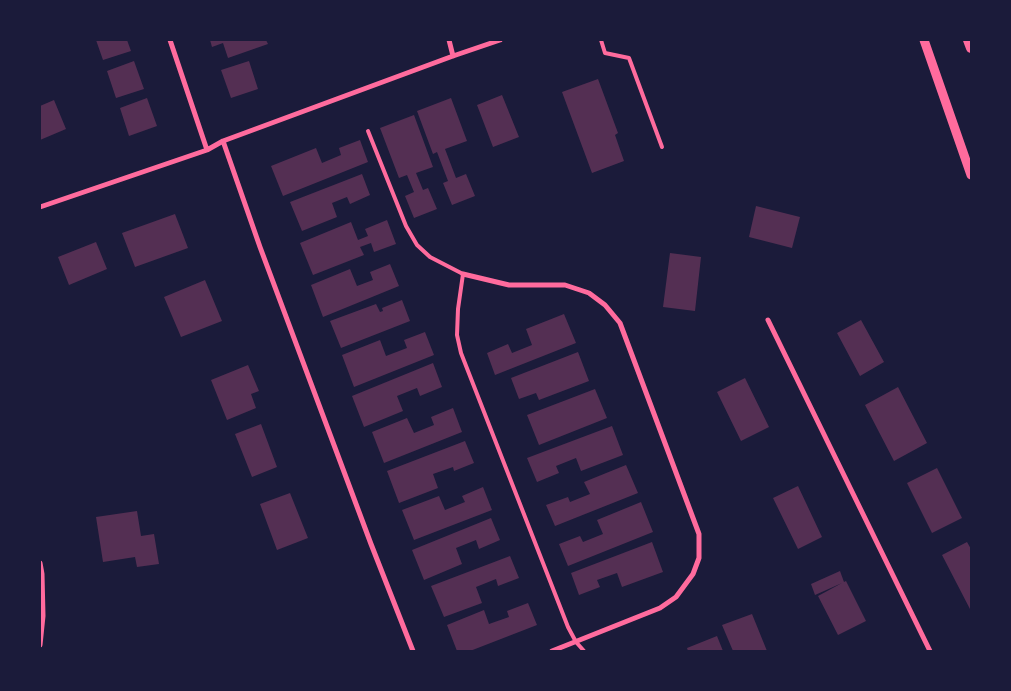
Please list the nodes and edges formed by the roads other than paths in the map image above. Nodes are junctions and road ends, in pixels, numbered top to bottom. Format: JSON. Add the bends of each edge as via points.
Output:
{"nodes":[{"id":1,"x":170,"y":40,"type":"edge"},
{"id":2,"x":449,"y":40,"type":"edge"},
{"id":3,"x":500,"y":40,"type":"edge"},
{"id":4,"x":600,"y":40,"type":"edge"},
{"id":5,"x":924,"y":40,"type":"edge"},
{"id":6,"x":968,"y":40,"type":"edge"},
{"id":7,"x":971,"y":48,"type":"edge"},
{"id":8,"x":454,"y":56,"type":"junction"},
{"id":9,"x":368,"y":131,"type":"dead end"},
{"id":10,"x":223,"y":141,"type":"junction"},
{"id":11,"x":662,"y":147,"type":"dead end"},
{"id":12,"x":207,"y":150,"type":"junction"},
{"id":13,"x":971,"y":175,"type":"edge"},
{"id":14,"x":40,"y":207,"type":"edge"},
{"id":15,"x":463,"y":274,"type":"junction"},
{"id":16,"x":768,"y":320,"type":"dead end"},
{"id":17,"x":40,"y":563,"type":"edge"},
{"id":18,"x":576,"y":642,"type":"junction"},
{"id":19,"x":40,"y":645,"type":"edge"},
{"id":20,"x":413,"y":651,"type":"edge"},
{"id":21,"x":552,"y":651,"type":"edge"},
{"id":22,"x":584,"y":651,"type":"edge"},
{"id":23,"x":930,"y":651,"type":"edge"}],
"edges":[{"from":1,"to":12,"type":"street"},
{"from":2,"to":8,"type":"street"},
{"from":3,"to":8,"type":"street"},
{"from":4,"to":11,"type":"lane","via":[[605,53],[628,58]]},
{"from":5,"to":13,"type":"street"},
{"from":6,"to":7,"type":"main road"},
{"from":8,"to":10,"type":"street"},
{"from":9,"to":15,"type":"lane","via":[[417,246],[430,257]]},
{"from":10,"to":12,"type":"street"},
{"from":10,"to":20,"type":"street","via":[[263,256]]},
{"from":12,"to":14,"type":"street"},
{"from":15,"to":18,"type":"lane","via":[[457,335],[461,353]]},
{"from":15,"to":18,"type":"street","via":[[509,285],[564,285],[589,293],[605,305],[620,323],[699,534],[699,558],[693,574],[676,597],[660,608]]},
{"from":16,"to":23,"type":"street"},
{"from":17,"to":19,"type":"street","via":[[43,616]]},
{"from":18,"to":21,"type":"street"},
{"from":18,"to":22,"type":"lane"}]}
